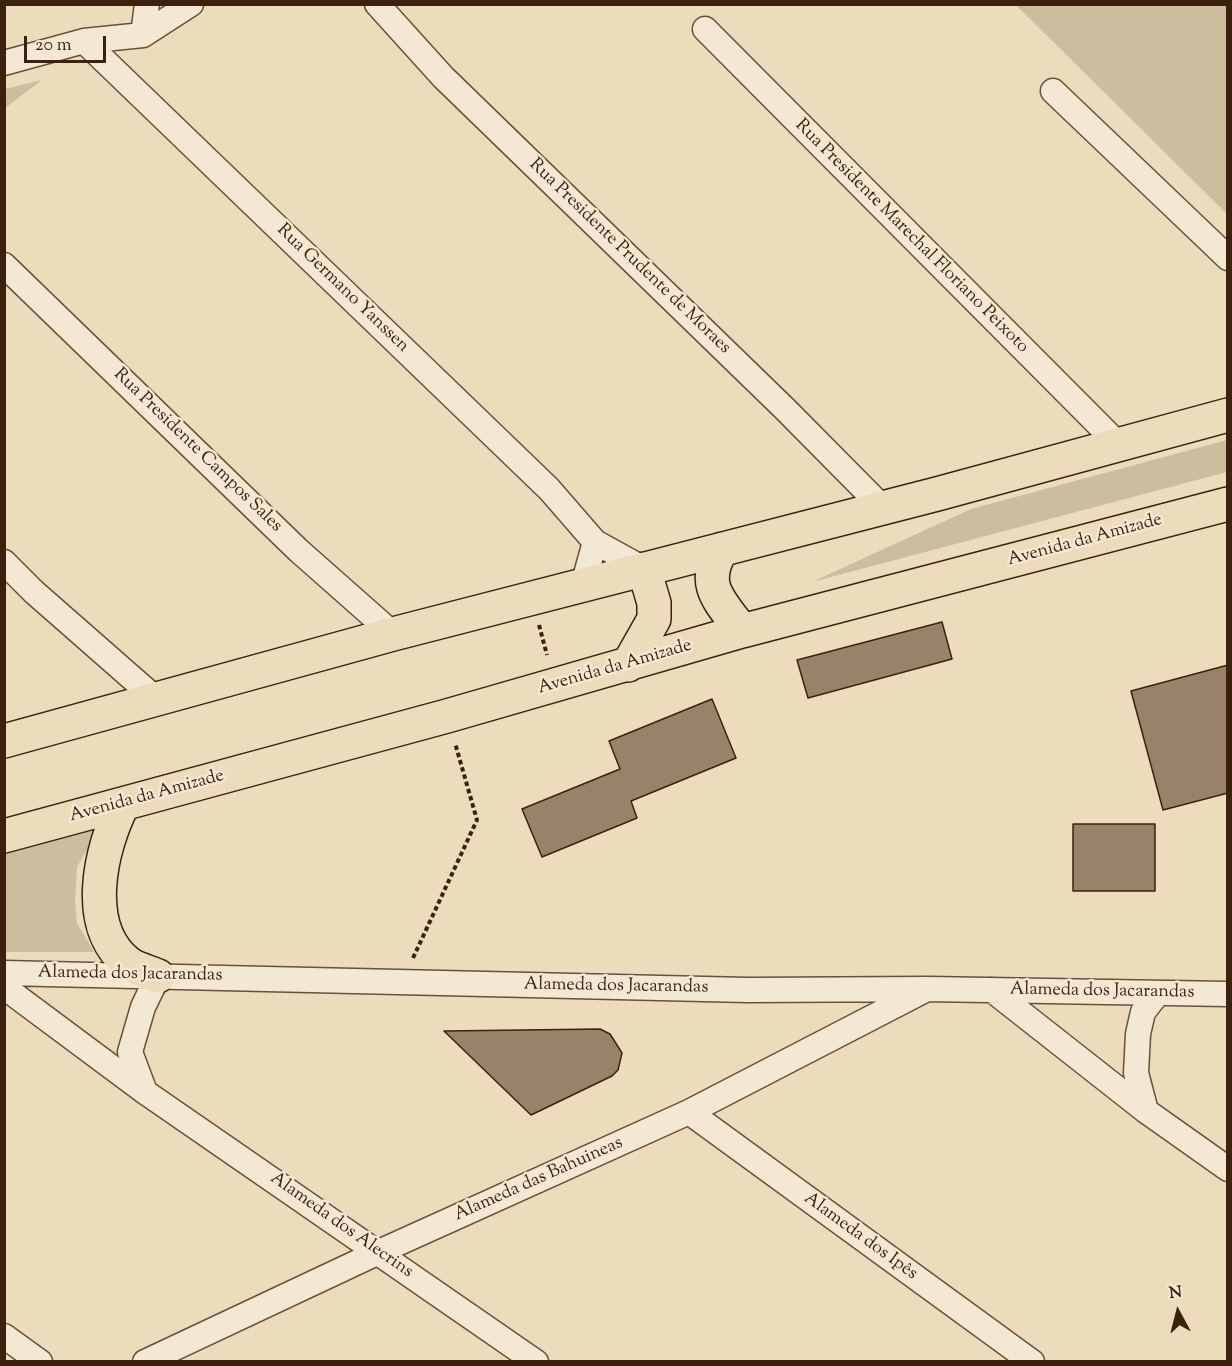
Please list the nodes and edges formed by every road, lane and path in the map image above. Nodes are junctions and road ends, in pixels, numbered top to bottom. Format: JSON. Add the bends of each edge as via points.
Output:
{"nodes":[{"id":1,"x":147,"y":4,"type":"edge"},
{"id":2,"x":191,"y":4,"type":"edge"},
{"id":3,"x":376,"y":4,"type":"edge"},
{"id":4,"x":705,"y":29,"type":"dead end"},
{"id":5,"x":143,"y":35,"type":"junction"},
{"id":6,"x":84,"y":41,"type":"junction"},
{"id":7,"x":4,"y":63,"type":"edge"},
{"id":8,"x":1053,"y":92,"type":"dead end"},
{"id":9,"x":1227,"y":258,"type":"edge"},
{"id":10,"x":4,"y":265,"type":"edge"},
{"id":11,"x":1227,"y":415,"type":"edge"},
{"id":12,"x":1118,"y":444,"type":"junction"},
{"id":13,"x":1227,"y":504,"type":"edge"},
{"id":14,"x":883,"y":508,"type":"junction"},
{"id":15,"x":595,"y":542,"type":"junction"},
{"id":16,"x":722,"y":549,"type":"junction"},
{"id":17,"x":4,"y":562,"type":"edge"},
{"id":18,"x":644,"y":569,"type":"junction"},
{"id":19,"x":583,"y":585,"type":"junction"},
{"id":20,"x":531,"y":598,"type":"junction"},
{"id":21,"x":742,"y":630,"type":"junction"},
{"id":22,"x":393,"y":634,"type":"junction"},
{"id":23,"x":628,"y":665,"type":"junction"},
{"id":24,"x":555,"y":685,"type":"junction"},
{"id":25,"x":156,"y":699,"type":"junction"},
{"id":26,"x":447,"y":716,"type":"junction"},
{"id":27,"x":4,"y":741,"type":"edge"},
{"id":28,"x":123,"y":804,"type":"junction"},
{"id":29,"x":4,"y":836,"type":"edge"},
{"id":30,"x":4,"y":973,"type":"edge"},
{"id":31,"x":158,"y":976,"type":"junction"},
{"id":32,"x":401,"y":982,"type":"junction"},
{"id":33,"x":4,"y":987,"type":"edge"},
{"id":34,"x":927,"y":989,"type":"junction"},
{"id":35,"x":992,"y":990,"type":"junction"},
{"id":36,"x":1158,"y":993,"type":"junction"},
{"id":37,"x":1227,"y":994,"type":"edge"},
{"id":38,"x":145,"y":1092,"type":"junction"},
{"id":39,"x":1146,"y":1111,"type":"junction"},
{"id":40,"x":689,"y":1112,"type":"junction"},
{"id":41,"x":1227,"y":1169,"type":"edge"},
{"id":42,"x":379,"y":1252,"type":"junction"},
{"id":43,"x":4,"y":1335,"type":"edge"},
{"id":44,"x":40,"y":1362,"type":"edge"},
{"id":45,"x":145,"y":1362,"type":"edge"},
{"id":46,"x":536,"y":1362,"type":"edge"},
{"id":47,"x":1032,"y":1362,"type":"edge"}],
"edges":[{"from":1,"to":5,"type":"street"},
{"from":2,"to":5,"type":"street"},
{"from":3,"to":14,"type":"street","name":"Rua Presidente Prudente de Moraes","via":[[443,77]]},
{"from":4,"to":12,"type":"street","name":"Rua Presidente Marechal Floriano Peixoto"},
{"from":5,"to":6,"type":"street"},
{"from":6,"to":7,"type":"street"},
{"from":6,"to":15,"type":"street","name":"Rua Germano Yanssen","via":[[549,489]]},
{"from":8,"to":9,"type":"street"},
{"from":10,"to":22,"type":"street","name":"Rua Presidente Campos Sales","via":[[298,550]]},
{"from":11,"to":12,"type":"main road"},
{"from":12,"to":14,"type":"main road"},
{"from":13,"to":21,"type":"main road","name":"Avenida da Amizade"},
{"from":14,"to":16,"type":"main road"},
{"from":15,"to":18,"type":"street","name":"Rua Germano Yanssen"},
{"from":15,"to":19,"type":"street"},
{"from":16,"to":18,"type":"main road"},
{"from":16,"to":21,"type":"main road","via":[[711,574],[713,588]]},
{"from":17,"to":25,"type":"street"},
{"from":18,"to":19,"type":"main road"},
{"from":18,"to":23,"type":"main road","via":[[654,603],[654,619]]},
{"from":19,"to":20,"type":"main road"},
{"from":20,"to":22,"type":"main road"},
{"from":20,"to":24,"type":"path"},
{"from":21,"to":23,"type":"main road","name":"Avenida da Amizade"},
{"from":22,"to":25,"type":"main road"},
{"from":23,"to":24,"type":"main road","name":"Avenida da Amizade"},
{"from":24,"to":26,"type":"main road","name":"Avenida da Amizade"},
{"from":25,"to":27,"type":"main road"},
{"from":26,"to":28,"type":"main road","name":"Avenida da Amizade"},
{"from":26,"to":32,"type":"path","via":[[477,820]]},
{"from":28,"to":29,"type":"main road","name":"Avenida da Amizade"},
{"from":28,"to":31,"type":"main road","via":[[100,874],[102,923],[109,943],[129,964]]},
{"from":30,"to":31,"type":"street","name":"Alameda dos Jacarandas"},
{"from":31,"to":32,"type":"street","name":"Alameda dos Jacarandas"},
{"from":31,"to":38,"type":"street","via":[[143,1007],[130,1052]]},
{"from":32,"to":34,"type":"street","name":"Alameda dos Jacarandas","via":[[748,990]]},
{"from":33,"to":38,"type":"street","name":"Alameda dos Alecrins"},
{"from":34,"to":35,"type":"street","name":"Alameda dos Jacarandas"},
{"from":34,"to":40,"type":"street","name":"Alameda das Bahuineas"},
{"from":35,"to":36,"type":"street","name":"Alameda dos Jacarandas"},
{"from":35,"to":39,"type":"street"},
{"from":36,"to":37,"type":"street","name":"Alameda dos Jacarandas"},
{"from":36,"to":39,"type":"street","via":[[1143,1012],[1138,1034],[1136,1073]]},
{"from":38,"to":42,"type":"street","name":"Alameda dos Alecrins"},
{"from":39,"to":41,"type":"street"},
{"from":40,"to":42,"type":"street","name":"Alameda das Bahuineas"},
{"from":40,"to":47,"type":"street","name":"Alameda dos Ipês"},
{"from":42,"to":45,"type":"street","name":"Alameda das Bahuineas"},
{"from":42,"to":46,"type":"street","name":"Alameda dos Alecrins"},
{"from":43,"to":44,"type":"street"}]}
